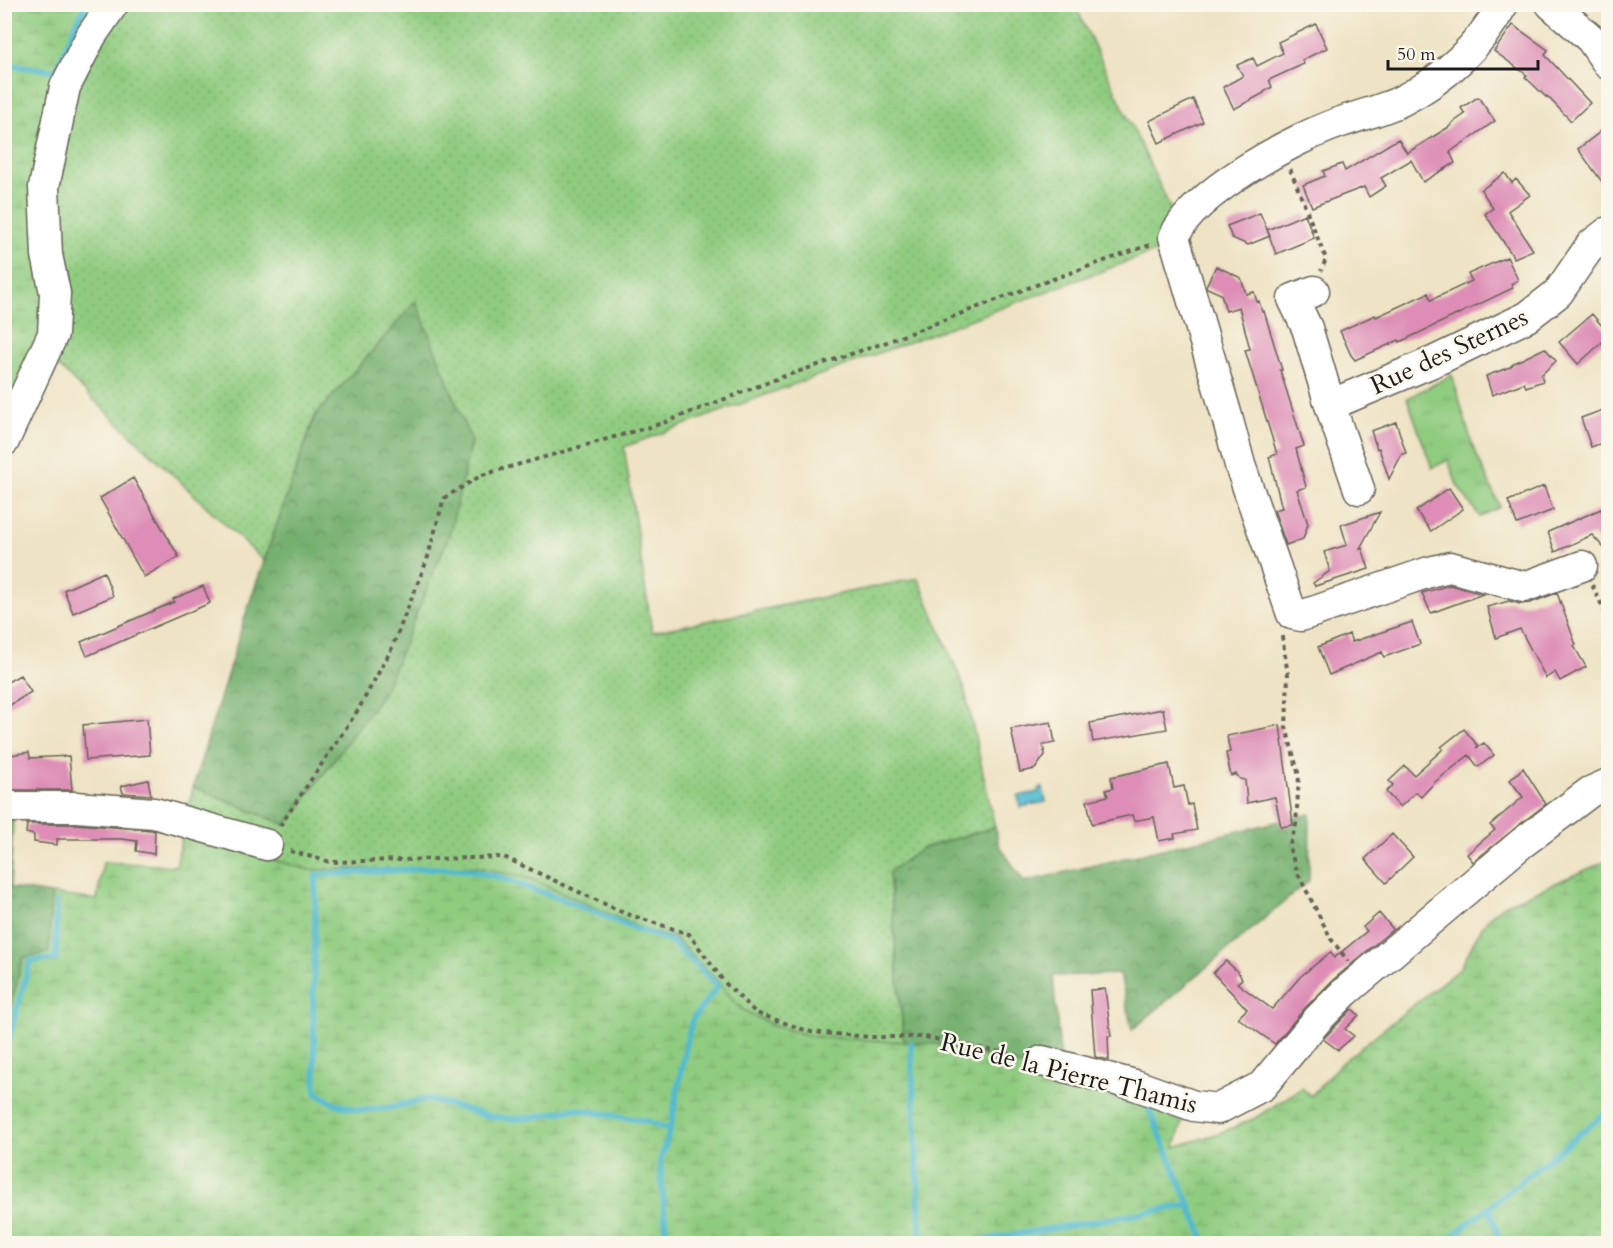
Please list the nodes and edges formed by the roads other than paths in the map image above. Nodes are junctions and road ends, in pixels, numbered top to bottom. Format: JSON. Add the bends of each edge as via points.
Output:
{"nodes":[{"id":1,"x":113,"y":4,"type":"edge"},
{"id":2,"x":1503,"y":4,"type":"edge"},
{"id":3,"x":1551,"y":4,"type":"edge"},
{"id":4,"x":1608,"y":63,"type":"edge"},
{"id":5,"x":1608,"y":232,"type":"edge"},
{"id":6,"x":1314,"y":291,"type":"road end"},
{"id":7,"x":1330,"y":405,"type":"junction"},
{"id":8,"x":4,"y":441,"type":"edge"},
{"id":9,"x":1359,"y":489,"type":"dead end"},
{"id":10,"x":1582,"y":566,"type":"road end"},
{"id":11,"x":1608,"y":784,"type":"edge"},
{"id":12,"x":4,"y":807,"type":"edge"},
{"id":13,"x":267,"y":845,"type":"road end"},
{"id":14,"x":1042,"y":1060,"type":"road end"}],
"edges":[{"from":1,"to":8,"type":"street","via":[[91,36],[65,87],[44,187],[47,255],[55,293],[53,334]]},
{"from":2,"to":10,"type":"street","via":[[1469,52],[1439,78],[1401,101],[1340,122],[1254,164],[1206,200],[1180,224],[1174,237],[1240,465],[1292,614],[1301,616],[1450,567],[1524,587]]},
{"from":3,"to":4,"type":"street","via":[[1591,39]]},
{"from":5,"to":7,"type":"street","name":"Rue des Sternes","via":[[1592,245],[1558,293],[1527,317]]},
{"from":6,"to":7,"type":"street","via":[[1293,299],[1307,328]]},
{"from":7,"to":9,"type":"street"},
{"from":11,"to":14,"type":"street","name":"Rue de la Pierre Thamis","via":[[1590,792],[1522,843],[1362,978],[1318,1019],[1262,1086],[1218,1109],[1194,1106],[1135,1085]]},
{"from":12,"to":13,"type":"street","via":[[154,813]]}]}
